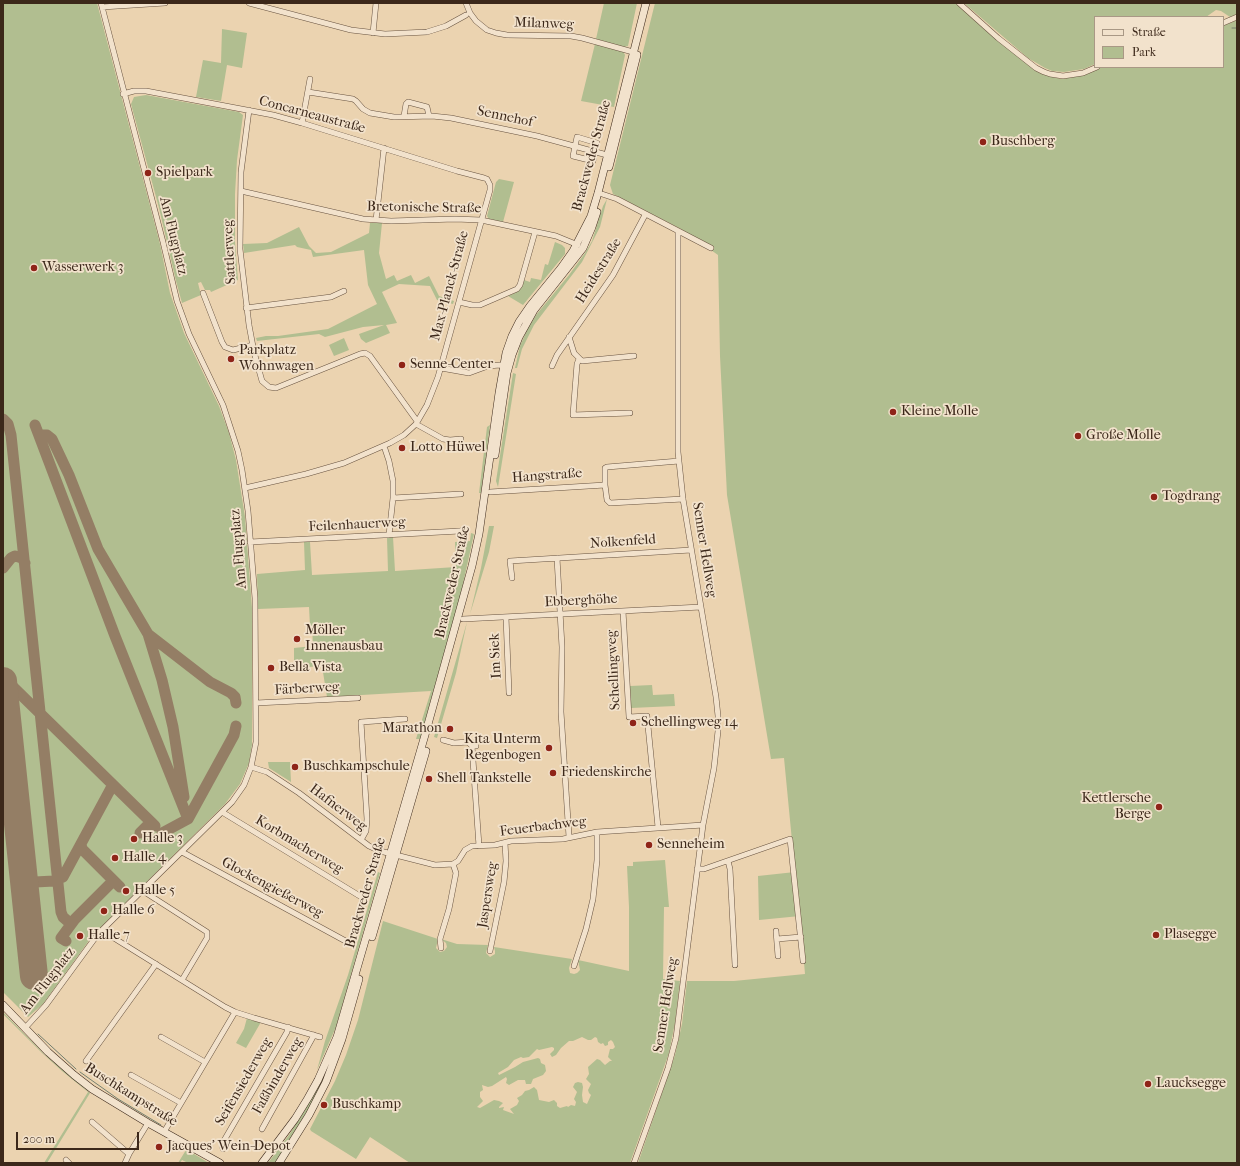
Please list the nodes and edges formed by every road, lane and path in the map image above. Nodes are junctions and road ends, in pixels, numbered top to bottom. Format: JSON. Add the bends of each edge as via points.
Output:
{"nodes":[{"id":1,"x":165,"y":3,"type":"edge"},
{"id":2,"x":249,"y":3,"type":"edge"},
{"id":3,"x":376,"y":3,"type":"edge"},
{"id":4,"x":466,"y":3,"type":"edge"},
{"id":5,"x":646,"y":3,"type":"edge"},
{"id":6,"x":650,"y":3,"type":"edge"},
{"id":7,"x":959,"y":3,"type":"edge"},
{"id":8,"x":101,"y":5,"type":"edge"},
{"id":9,"x":466,"y":15,"type":"dead end"},
{"id":10,"x":1237,"y":17,"type":"edge"},
{"id":11,"x":1224,"y":23,"type":"edge"},
{"id":12,"x":373,"y":33,"type":"junction"},
{"id":13,"x":633,"y":52,"type":"junction"},
{"id":14,"x":1095,"y":68,"type":"edge"},
{"id":15,"x":310,"y":79,"type":"dead end"},
{"id":16,"x":308,"y":92,"type":"junction"},
{"id":17,"x":123,"y":94,"type":"junction"},
{"id":18,"x":249,"y":110,"type":"junction"},
{"id":19,"x":404,"y":116,"type":"junction"},
{"id":20,"x":429,"y":116,"type":"junction"},
{"id":21,"x":302,"y":123,"type":"junction"},
{"id":22,"x":575,"y":146,"type":"junction"},
{"id":23,"x":384,"y":148,"type":"junction"},
{"id":24,"x":596,"y":152,"type":"junction"},
{"id":25,"x":607,"y":155,"type":"junction"},
{"id":26,"x":489,"y":182,"type":"joint"},
{"id":27,"x":241,"y":191,"type":"junction"},
{"id":28,"x":602,"y":194,"type":"junction"},
{"id":29,"x":645,"y":215,"type":"junction"},
{"id":30,"x":376,"y":220,"type":"junction"},
{"id":31,"x":481,"y":220,"type":"junction"},
{"id":32,"x":535,"y":232,"type":"junction"},
{"id":33,"x":678,"y":232,"type":"junction"},
{"id":34,"x":580,"y":246,"type":"junction"},
{"id":35,"x":711,"y":248,"type":"dead end"},
{"id":36,"x":344,"y":291,"type":"dead end"},
{"id":37,"x":203,"y":293,"type":"dead end"},
{"id":38,"x":459,"y":302,"type":"junction"},
{"id":39,"x":246,"y":308,"type":"junction"},
{"id":40,"x":569,"y":337,"type":"junction"},
{"id":41,"x":253,"y":345,"type":"junction"},
{"id":42,"x":634,"y":356,"type":"dead end"},
{"id":43,"x":579,"y":359,"type":"junction"},
{"id":44,"x":506,"y":366,"type":"junction"},
{"id":45,"x":552,"y":366,"type":"dead end"},
{"id":46,"x":441,"y":368,"type":"junction"},
{"id":47,"x":630,"y":413,"type":"dead end"},
{"id":48,"x":416,"y":423,"type":"junction"},
{"id":49,"x":461,"y":438,"type":"dead end"},
{"id":50,"x":384,"y":446,"type":"junction"},
{"id":51,"x":679,"y":461,"type":"junction"},
{"id":52,"x":605,"y":485,"type":"junction"},
{"id":53,"x":245,"y":488,"type":"junction"},
{"id":54,"x":490,"y":492,"type":"junction"},
{"id":55,"x":461,"y":494,"type":"dead end"},
{"id":56,"x":393,"y":498,"type":"junction"},
{"id":57,"x":683,"y":499,"type":"junction"},
{"id":58,"x":466,"y":529,"type":"dead end"},
{"id":59,"x":389,"y":535,"type":"junction"},
{"id":60,"x":250,"y":542,"type":"junction"},
{"id":61,"x":691,"y":550,"type":"junction"},
{"id":62,"x":557,"y":558,"type":"junction"},
{"id":63,"x":512,"y":578,"type":"dead end"},
{"id":64,"x":701,"y":607,"type":"junction"},
{"id":65,"x":623,"y":611,"type":"junction"},
{"id":66,"x":560,"y":614,"type":"junction"},
{"id":67,"x":506,"y":617,"type":"junction"},
{"id":68,"x":463,"y":619,"type":"junction"},
{"id":69,"x":509,"y":693,"type":"dead end"},
{"id":70,"x":358,"y":698,"type":"dead end"},
{"id":71,"x":256,"y":704,"type":"junction"},
{"id":72,"x":405,"y":719,"type":"dead end"},
{"id":73,"x":443,"y":740,"type":"dead end"},
{"id":74,"x":251,"y":767,"type":"junction"},
{"id":75,"x":222,"y":812,"type":"junction"},
{"id":76,"x":703,"y":825,"type":"junction"},
{"id":77,"x":658,"y":827,"type":"junction"},
{"id":78,"x":597,"y":832,"type":"junction"},
{"id":79,"x":569,"y":837,"type":"junction"},
{"id":80,"x":361,"y":840,"type":"junction"},
{"id":81,"x":505,"y":843,"type":"junction"},
{"id":82,"x":479,"y":846,"type":"junction"},
{"id":83,"x":182,"y":852,"type":"junction"},
{"id":84,"x":393,"y":854,"type":"junction"},
{"id":85,"x":728,"y":861,"type":"junction"},
{"id":86,"x":453,"y":864,"type":"junction"},
{"id":87,"x":697,"y":868,"type":"junction"},
{"id":88,"x":143,"y":891,"type":"junction"},
{"id":89,"x":363,"y":898,"type":"dead end"},
{"id":90,"x":103,"y":929,"type":"junction"},
{"id":91,"x":776,"y":931,"type":"dead end"},
{"id":92,"x":800,"y":937,"type":"junction"},
{"id":93,"x":777,"y":939,"type":"junction"},
{"id":94,"x":351,"y":944,"type":"dead end"},
{"id":95,"x":441,"y":948,"type":"dead end"},
{"id":96,"x":490,"y":951,"type":"dead end"},
{"id":97,"x":778,"y":956,"type":"dead end"},
{"id":98,"x":803,"y":961,"type":"dead end"},
{"id":99,"x":156,"y":964,"type":"junction"},
{"id":100,"x":574,"y":966,"type":"dead end"},
{"id":101,"x":735,"y":966,"type":"dead end"},
{"id":102,"x":182,"y":980,"type":"junction"},
{"id":103,"x":3,"y":1005,"type":"edge"},
{"id":104,"x":235,"y":1012,"type":"junction"},
{"id":105,"x":25,"y":1028,"type":"junction"},
{"id":106,"x":288,"y":1028,"type":"junction"},
{"id":107,"x":314,"y":1035,"type":"junction"},
{"id":108,"x":161,"y":1036,"type":"dead end"},
{"id":109,"x":320,"y":1037,"type":"dead end"},
{"id":110,"x":86,"y":1061,"type":"dead end"},
{"id":111,"x":204,"y":1062,"type":"junction"},
{"id":112,"x":131,"y":1075,"type":"dead end"},
{"id":113,"x":181,"y":1103,"type":"junction"},
{"id":114,"x":92,"y":1122,"type":"dead end"},
{"id":115,"x":148,"y":1123,"type":"junction"},
{"id":116,"x":262,"y":1129,"type":"dead end"},
{"id":117,"x":164,"y":1132,"type":"junction"},
{"id":118,"x":223,"y":1150,"type":"dead end"},
{"id":119,"x":129,"y":1154,"type":"junction"},
{"id":120,"x":125,"y":1163,"type":"edge"},
{"id":121,"x":220,"y":1163,"type":"edge"},
{"id":122,"x":262,"y":1163,"type":"edge"},
{"id":123,"x":279,"y":1163,"type":"edge"},
{"id":124,"x":634,"y":1163,"type":"edge"}],
"edges":[{"from":1,"to":8,"type":"street"},
{"from":2,"to":12,"type":"street","via":[[351,30]]},
{"from":3,"to":12,"type":"street"},
{"from":4,"to":13,"type":"street","name":"Milanweg","via":[[476,21],[487,30],[496,33],[571,36]]},
{"from":5,"to":13,"type":"main road","name":"Brackweder Straße"},
{"from":6,"to":28,"type":"main road","name":"Brackweder Straße"},
{"from":7,"to":14,"type":"street","via":[[1008,46],[1044,72],[1068,76]]},
{"from":8,"to":17,"type":"street","name":"Am Flugplatz"},
{"from":9,"to":12,"type":"street","via":[[446,26],[427,32]]},
{"from":10,"to":11,"type":"street"},
{"from":13,"to":25,"type":"main road","name":"Brackweder Straße"},
{"from":15,"to":16,"type":"street"},
{"from":16,"to":19,"type":"street","name":"Sennehof","via":[[353,99],[370,113]]},
{"from":16,"to":21,"type":"street"},
{"from":17,"to":18,"type":"street","name":"Concarneaustraße","via":[[146,91]]},
{"from":17,"to":53,"type":"street","name":"Am Flugplatz","via":[[161,231],[177,301],[231,429]]},
{"from":18,"to":21,"type":"street","name":"Concarneaustraße"},
{"from":18,"to":27,"type":"street","name":"Sattlerweg"},
{"from":19,"to":20,"type":"street","name":"Sennehof"},
{"from":19,"to":20,"type":"street","via":[[408,102],[427,107]]},
{"from":20,"to":22,"type":"street","name":"Sennehof","via":[[484,124]]},
{"from":21,"to":23,"type":"street","name":"Concarneaustraße"},
{"from":22,"to":24,"type":"street","name":"Sennehof"},
{"from":22,"to":24,"type":"street","via":[[579,137],[597,143]]},
{"from":22,"to":24,"type":"street","via":[[574,157],[592,162]]},
{"from":23,"to":26,"type":"street","name":"Concarneaustraße","via":[[484,178]]},
{"from":23,"to":30,"type":"street"},
{"from":24,"to":25,"type":"street","name":"Sennehof"},
{"from":25,"to":34,"type":"main road","name":"Brackweder Straße","via":[[598,193]]},
{"from":26,"to":31,"type":"street","name":"Max-Planck-Straße","via":[[490,190]]},
{"from":27,"to":30,"type":"street","name":"Bretonische Straße","via":[[360,219]]},
{"from":27,"to":39,"type":"street","name":"Sattlerweg","via":[[240,249]]},
{"from":28,"to":29,"type":"street"},
{"from":28,"to":34,"type":"main road","name":"Brackweder Straße","via":[[592,227]]},
{"from":29,"to":33,"type":"street"},
{"from":29,"to":40,"type":"street","name":"Heidestraße","via":[[613,275]]},
{"from":30,"to":31,"type":"street","name":"Bretonische Straße"},
{"from":31,"to":32,"type":"street","name":"Bretonische Straße"},
{"from":31,"to":38,"type":"street","name":"Max-Planck-Straße"},
{"from":32,"to":34,"type":"street","name":"Bretonische Straße","via":[[556,236]]},
{"from":32,"to":38,"type":"street","via":[[517,289],[480,305]]},
{"from":33,"to":35,"type":"street"},
{"from":33,"to":51,"type":"street","name":"Senner Hellweg"},
{"from":34,"to":44,"type":"main road","name":"Brackweder Straße","via":[[519,322],[512,336]]},
{"from":36,"to":39,"type":"street","via":[[331,297]]},
{"from":37,"to":41,"type":"street","via":[[225,348],[233,350]]},
{"from":38,"to":46,"type":"street","name":"Max-Planck-Straße"},
{"from":39,"to":41,"type":"street","name":"Sattlerweg"},
{"from":40,"to":43,"type":"street","via":[[572,349]]},
{"from":40,"to":45,"type":"street","name":"Heidestraße"},
{"from":41,"to":48,"type":"street","name":"Sattlerweg","via":[[262,381],[272,388],[365,353],[370,356]]},
{"from":42,"to":43,"type":"street","via":[[588,361]]},
{"from":43,"to":47,"type":"street","via":[[573,415]]},
{"from":44,"to":46,"type":"street","via":[[488,366],[469,373]]},
{"from":44,"to":54,"type":"main road","name":"Brackweder Straße"},
{"from":44,"to":84,"type":"main road","name":"Brackweder Straße","via":[[472,566]]},
{"from":46,"to":48,"type":"street","name":"Max-Planck-Straße","via":[[429,400]]},
{"from":48,"to":49,"type":"street","via":[[442,439]]},
{"from":48,"to":50,"type":"street","name":"Max-Planck-Straße","via":[[404,435]]},
{"from":50,"to":53,"type":"street","name":"Max-Planck-Straße","via":[[333,467]]},
{"from":50,"to":56,"type":"street","via":[[392,474]]},
{"from":51,"to":52,"type":"street","via":[[607,467]]},
{"from":51,"to":57,"type":"street","name":"Senner Hellweg"},
{"from":52,"to":54,"type":"street","name":"Hangstraße"},
{"from":52,"to":57,"type":"street","via":[[607,500],[610,503]]},
{"from":53,"to":60,"type":"street","name":"Am Flugplatz"},
{"from":54,"to":68,"type":"main road","name":"Brackweder Straße","via":[[477,566]]},
{"from":55,"to":56,"type":"street"},
{"from":56,"to":59,"type":"street"},
{"from":57,"to":61,"type":"street","name":"Senner Hellweg"},
{"from":58,"to":59,"type":"street","name":"Feilenhauerweg"},
{"from":59,"to":60,"type":"street","name":"Feilenhauerweg"},
{"from":60,"to":71,"type":"street","name":"Am Flugplatz","via":[[255,598]]},
{"from":61,"to":62,"type":"street","name":"Nolkenfeld"},
{"from":61,"to":64,"type":"street","name":"Senner Hellweg"},
{"from":62,"to":63,"type":"street","name":"Nolkenfeld","via":[[510,561]]},
{"from":62,"to":66,"type":"street"},
{"from":64,"to":65,"type":"street","name":"Ebberghöhe"},
{"from":64,"to":76,"type":"street","name":"Senner Hellweg","via":[[718,716],[714,768]]},
{"from":65,"to":66,"type":"street","name":"Ebberghöhe"},
{"from":65,"to":77,"type":"street","name":"Schellingweg","via":[[629,717],[647,716]]},
{"from":66,"to":67,"type":"street","name":"Ebberghöhe"},
{"from":66,"to":79,"type":"street","via":[[561,712]]},
{"from":67,"to":68,"type":"street","name":"Ebberghöhe"},
{"from":67,"to":69,"type":"street","name":"Im Siek"},
{"from":68,"to":84,"type":"main road","name":"Brackweder Straße"},
{"from":70,"to":71,"type":"street","name":"Färberweg"},
{"from":71,"to":74,"type":"street","name":"Am Flugplatz","via":[[256,746]]},
{"from":72,"to":80,"type":"street","via":[[361,722],[367,820],[366,831]]},
{"from":73,"to":82,"type":"street","via":[[454,743],[468,742],[474,746]]},
{"from":74,"to":75,"type":"street","name":"Am Flugplatz","via":[[239,794]]},
{"from":74,"to":80,"type":"street","name":"Hafnerweg","via":[[267,772]]},
{"from":75,"to":83,"type":"street","name":"Am Flugplatz"},
{"from":75,"to":89,"type":"street","name":"Korbmacherweg"},
{"from":76,"to":77,"type":"street","name":"Feuerbachweg"},
{"from":76,"to":87,"type":"street","name":"Senner Hellweg"},
{"from":77,"to":78,"type":"street","name":"Feuerbachweg"},
{"from":78,"to":79,"type":"street","name":"Feuerbachweg"},
{"from":78,"to":100,"type":"street","via":[[593,899]]},
{"from":79,"to":81,"type":"street","name":"Feuerbachweg"},
{"from":80,"to":84,"type":"street","name":"Hafnerweg","via":[[372,847]]},
{"from":81,"to":82,"type":"street","name":"Feuerbachweg"},
{"from":81,"to":96,"type":"street","name":"Jaspersweg","via":[[504,882]]},
{"from":82,"to":86,"type":"street","name":"Feuerbachweg","via":[[465,850]]},
{"from":83,"to":88,"type":"street","name":"Am Flugplatz"},
{"from":83,"to":94,"type":"street","name":"Glockengießerweg"},
{"from":84,"to":86,"type":"street","via":[[435,865]]},
{"from":84,"to":122,"type":"main road","name":"Brackweder Straße","via":[[335,1044],[305,1103]]},
{"from":84,"to":123,"type":"main road","name":"Brackweder Straße","via":[[336,1056],[316,1103]]},
{"from":85,"to":87,"type":"street","via":[[704,869]]},
{"from":85,"to":92,"type":"street","via":[[790,839]]},
{"from":85,"to":101,"type":"street"},
{"from":86,"to":95,"type":"street","via":[[456,873],[440,939]]},
{"from":87,"to":124,"type":"street","name":"Senner Hellweg","via":[[676,1038]]},
{"from":88,"to":90,"type":"street","name":"Am Flugplatz"},
{"from":88,"to":102,"type":"street","via":[[207,932],[207,938]]},
{"from":90,"to":99,"type":"street","name":"Faßbinderweg"},
{"from":90,"to":105,"type":"street","name":"Am Flugplatz","via":[[42,1010]]},
{"from":91,"to":93,"type":"street"},
{"from":92,"to":93,"type":"street"},
{"from":92,"to":98,"type":"street"},
{"from":93,"to":97,"type":"street"},
{"from":99,"to":102,"type":"street","name":"Faßbinderweg"},
{"from":99,"to":110,"type":"street"},
{"from":102,"to":104,"type":"street","name":"Faßbinderweg"},
{"from":103,"to":105,"type":"main road","name":"Buschkampstraße"},
{"from":104,"to":106,"type":"street","name":"Faßbinderweg"},
{"from":104,"to":111,"type":"street"},
{"from":105,"to":115,"type":"main road","name":"Buschkampstraße","via":[[74,1075],[104,1097]]},
{"from":106,"to":107,"type":"street","name":"Faßbinderweg"},
{"from":106,"to":118,"type":"street","name":"Seifensiederweg","via":[[222,1144]]},
{"from":107,"to":109,"type":"street","name":"Faßbinderweg"},
{"from":107,"to":116,"type":"street","name":"Faßbinderweg"},
{"from":108,"to":111,"type":"street"},
{"from":111,"to":113,"type":"street"},
{"from":112,"to":113,"type":"street"},
{"from":113,"to":117,"type":"street"},
{"from":114,"to":119,"type":"street"},
{"from":115,"to":117,"type":"main road","name":"Buschkampstraße"},
{"from":115,"to":119,"type":"street"},
{"from":117,"to":121,"type":"main road","name":"Buschkampstraße"},
{"from":119,"to":120,"type":"street"}]}
